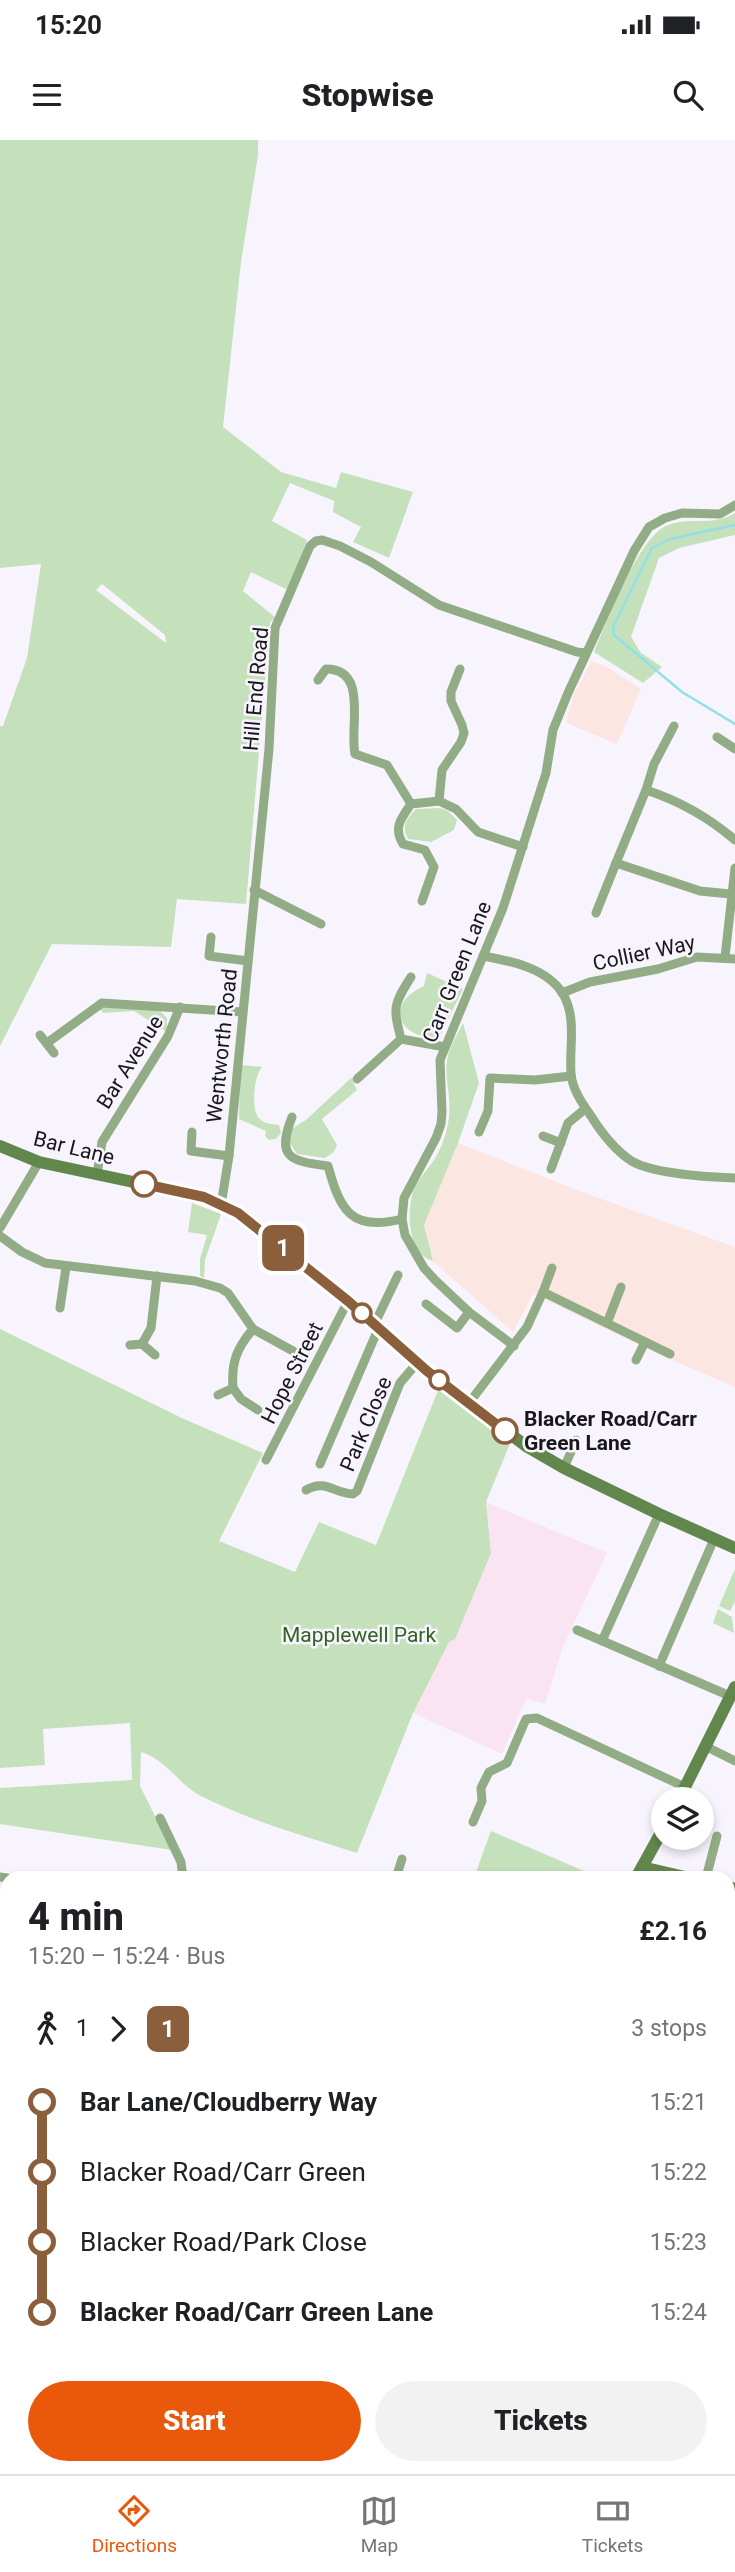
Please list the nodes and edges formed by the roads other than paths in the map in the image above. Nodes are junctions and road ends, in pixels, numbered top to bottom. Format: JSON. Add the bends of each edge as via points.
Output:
{"nodes":[{"id":1,"x":735,"y":505,"type":"edge"},
{"id":2,"x":586,"y":653,"type":"junction"},
{"id":3,"x":460,"y":669,"type":"dead end"},
{"id":4,"x":318,"y":680,"type":"dead end"},
{"id":5,"x":674,"y":726,"type":"dead end"},
{"id":6,"x":717,"y":737,"type":"dead end"},
{"id":7,"x":735,"y":749,"type":"edge"},
{"id":8,"x":646,"y":790,"type":"junction"},
{"id":9,"x":439,"y":801,"type":"junction"},
{"id":10,"x":411,"y":804,"type":"junction"},
{"id":11,"x":735,"y":840,"type":"edge"},
{"id":12,"x":523,"y":847,"type":"junction"},
{"id":13,"x":616,"y":863,"type":"junction"},
{"id":14,"x":735,"y":872,"type":"edge"},
{"id":15,"x":254,"y":890,"type":"junction"},
{"id":16,"x":730,"y":894,"type":"junction"},
{"id":17,"x":422,"y":901,"type":"dead end"},
{"id":18,"x":596,"y":913,"type":"dead end"},
{"id":19,"x":321,"y":924,"type":"dead end"},
{"id":20,"x":211,"y":937,"type":"dead end"},
{"id":21,"x":483,"y":956,"type":"junction"},
{"id":22,"x":730,"y":958,"type":"edge"},
{"id":23,"x":248,"y":961,"type":"junction"},
{"id":24,"x":411,"y":977,"type":"dead end"},
{"id":25,"x":562,"y":993,"type":"junction"},
{"id":26,"x":180,"y":1007,"type":"junction"},
{"id":27,"x":242,"y":1012,"type":"junction"},
{"id":28,"x":401,"y":1039,"type":"junction"},
{"id":29,"x":445,"y":1047,"type":"junction"},
{"id":30,"x":54,"y":1053,"type":"dead end"},
{"id":31,"x":571,"y":1076,"type":"junction"},
{"id":32,"x":357,"y":1079,"type":"dead end"},
{"id":33,"x":585,"y":1109,"type":"junction"},
{"id":34,"x":292,"y":1117,"type":"dead end"},
{"id":35,"x":192,"y":1132,"type":"dead end"},
{"id":36,"x":479,"y":1132,"type":"dead end"},
{"id":37,"x":543,"y":1136,"type":"dead end"},
{"id":38,"x":561,"y":1143,"type":"junction"},
{"id":39,"x":0,"y":1146,"type":"edge"},
{"id":40,"x":229,"y":1156,"type":"junction"},
{"id":41,"x":39,"y":1162,"type":"junction"},
{"id":42,"x":551,"y":1169,"type":"dead end"},
{"id":43,"x":97,"y":1175,"type":"junction"},
{"id":44,"x":735,"y":1178,"type":"edge"},
{"id":45,"x":221,"y":1205,"type":"junction"},
{"id":46,"x":402,"y":1219,"type":"junction"},
{"id":47,"x":0,"y":1228,"type":"edge"},
{"id":48,"x":0,"y":1236,"type":"edge"},
{"id":49,"x":66,"y":1267,"type":"junction"},
{"id":50,"x":552,"y":1268,"type":"dead end"},
{"id":51,"x":398,"y":1275,"type":"dead end"},
{"id":52,"x":158,"y":1276,"type":"junction"},
{"id":53,"x":621,"y":1287,"type":"dead end"},
{"id":54,"x":542,"y":1292,"type":"junction"},
{"id":55,"x":348,"y":1301,"type":"junction"},
{"id":56,"x":426,"y":1304,"type":"dead end"},
{"id":57,"x":60,"y":1308,"type":"dead end"},
{"id":58,"x":469,"y":1312,"type":"junction"},
{"id":59,"x":607,"y":1323,"type":"junction"},
{"id":60,"x":377,"y":1325,"type":"junction"},
{"id":61,"x":253,"y":1329,"type":"junction"},
{"id":62,"x":645,"y":1342,"type":"junction"},
{"id":63,"x":142,"y":1344,"type":"junction"},
{"id":64,"x":130,"y":1345,"type":"dead end"},
{"id":65,"x":514,"y":1346,"type":"junction"},
{"id":66,"x":293,"y":1351,"type":"dead end"},
{"id":67,"x":670,"y":1354,"type":"dead end"},
{"id":68,"x":155,"y":1355,"type":"dead end"},
{"id":69,"x":636,"y":1360,"type":"dead end"},
{"id":70,"x":417,"y":1363,"type":"junction"},
{"id":71,"x":233,"y":1388,"type":"junction"},
{"id":72,"x":218,"y":1395,"type":"dead end"},
{"id":73,"x":469,"y":1403,"type":"junction"},
{"id":74,"x":258,"y":1410,"type":"dead end"},
{"id":75,"x":576,"y":1440,"type":"dead end"},
{"id":76,"x":266,"y":1460,"type":"dead end"},
{"id":77,"x":320,"y":1464,"type":"dead end"},
{"id":78,"x":564,"y":1468,"type":"junction"},
{"id":79,"x":306,"y":1490,"type":"dead end"},
{"id":80,"x":659,"y":1514,"type":"junction"},
{"id":81,"x":714,"y":1539,"type":"junction"},
{"id":82,"x":735,"y":1548,"type":"edge"},
{"id":83,"x":577,"y":1630,"type":"dead end"},
{"id":84,"x":602,"y":1641,"type":"junction"},
{"id":85,"x":659,"y":1666,"type":"junction"},
{"id":86,"x":733,"y":1692,"type":"edge"},
{"id":87,"x":705,"y":1746,"type":"junction"},
{"id":88,"x":735,"y":1761,"type":"edge"},
{"id":89,"x":670,"y":1787,"type":"edge"},
{"id":90,"x":685,"y":1787,"type":"edge"},
{"id":91,"x":160,"y":1818,"type":"dead end"},
{"id":92,"x":473,"y":1822,"type":"dead end"},
{"id":93,"x":717,"y":1836,"type":"dead end"},
{"id":94,"x":651,"y":1850,"type":"edge"},
{"id":95,"x":401,"y":1859,"type":"dead end"},
{"id":96,"x":182,"y":1871,"type":"edge"},
{"id":97,"x":398,"y":1871,"type":"edge"},
{"id":98,"x":640,"y":1871,"type":"edge"},
{"id":99,"x":708,"y":1871,"type":"edge"}],
"edges":[{"from":1,"to":2,"type":"street","name":"Carr Green Lane","via":[[720,514],[682,513],[649,527]]},
{"from":2,"to":12,"type":"street","name":"Carr Green Lane","via":[[553,730],[547,773]]},
{"from":2,"to":15,"type":"street","name":"Hill End Road","via":[[439,605],[351,552],[316,541],[275,628],[269,749]]},
{"from":3,"to":9,"type":"street","via":[[450,692],[464,733],[442,770]]},
{"from":4,"to":10,"type":"street","via":[[326,669],[349,679],[354,689],[355,754],[387,765]]},
{"from":5,"to":8,"type":"street"},
{"from":6,"to":7,"type":"street"},
{"from":8,"to":11,"type":"street","via":[[685,804]]},
{"from":8,"to":13,"type":"street"},
{"from":9,"to":10,"type":"street"},
{"from":9,"to":12,"type":"street","via":[[456,809],[478,832]]},
{"from":10,"to":17,"type":"street","via":[[397,827],[399,837],[403,845],[425,850],[435,867]]},
{"from":12,"to":21,"type":"street","name":"Carr Green Lane"},
{"from":13,"to":16,"type":"street","via":[[700,891]]},
{"from":13,"to":18,"type":"street"},
{"from":14,"to":16,"type":"street"},
{"from":15,"to":19,"type":"street"},
{"from":15,"to":23,"type":"street","name":"Wentworth Road"},
{"from":16,"to":22,"type":"street"},
{"from":20,"to":23,"type":"street","via":[[209,956]]},
{"from":21,"to":25,"type":"street","via":[[516,962],[551,981]]},
{"from":21,"to":29,"type":"street","name":"Carr Green Lane"},
{"from":22,"to":25,"type":"street","name":"Collier Way","via":[[686,959]]},
{"from":23,"to":27,"type":"street","name":"Wentworth Road"},
{"from":24,"to":28,"type":"street","via":[[397,999]]},
{"from":25,"to":31,"type":"street","via":[[571,1016]]},
{"from":26,"to":27,"type":"street"},
{"from":26,"to":30,"type":"street","via":[[102,1003],[43,1039]]},
{"from":26,"to":43,"type":"street","name":"Bar Avenue","via":[[168,1036],[102,1142]]},
{"from":27,"to":40,"type":"street","name":"Wentworth Road"},
{"from":28,"to":29,"type":"street"},
{"from":28,"to":32,"type":"street"},
{"from":29,"to":46,"type":"street","name":"Carr Green Lane","via":[[440,1060],[440,1124],[407,1188]]},
{"from":31,"to":33,"type":"street"},
{"from":31,"to":36,"type":"street","via":[[490,1078],[488,1111]]},
{"from":33,"to":38,"type":"street","via":[[568,1123]]},
{"from":33,"to":44,"type":"street","via":[[631,1161],[650,1168]]},
{"from":34,"to":46,"type":"street","via":[[285,1136],[288,1153],[300,1162],[328,1166],[337,1196],[348,1212],[374,1223]]},
{"from":35,"to":40,"type":"street","via":[[191,1151]]},
{"from":37,"to":38,"type":"street"},
{"from":38,"to":42,"type":"street"},
{"from":39,"to":41,"type":"main road","name":"Bar Lane"},
{"from":40,"to":45,"type":"street","name":"Wentworth Road"},
{"from":41,"to":43,"type":"main road","name":"Bar Lane"},
{"from":41,"to":47,"type":"street"},
{"from":43,"to":45,"type":"main road","name":"Bar Lane","via":[[204,1197]]},
{"from":45,"to":55,"type":"main road","name":"Bar Lane","via":[[244,1217]]},
{"from":46,"to":58,"type":"street","name":"Carr Green Lane","via":[[410,1248],[424,1268]]},
{"from":48,"to":49,"type":"street","via":[[33,1258]]},
{"from":49,"to":52,"type":"street"},
{"from":49,"to":57,"type":"street"},
{"from":50,"to":54,"type":"street"},
{"from":51,"to":60,"type":"street"},
{"from":52,"to":61,"type":"street","via":[[220,1288]]},
{"from":52,"to":63,"type":"street","via":[[151,1328]]},
{"from":53,"to":59,"type":"street"},
{"from":54,"to":59,"type":"street"},
{"from":54,"to":65,"type":"street"},
{"from":55,"to":60,"type":"main road","name":"Bar Lane"},
{"from":55,"to":76,"type":"street","name":"Hope Street"},
{"from":56,"to":58,"type":"street","via":[[457,1328]]},
{"from":58,"to":65,"type":"street","name":"Carr Green Lane"},
{"from":59,"to":62,"type":"street"},
{"from":60,"to":70,"type":"main road","name":"Bar Lane"},
{"from":60,"to":77,"type":"street"},
{"from":61,"to":66,"type":"street"},
{"from":61,"to":71,"type":"street","via":[[236,1350]]},
{"from":62,"to":67,"type":"street"},
{"from":62,"to":69,"type":"street"},
{"from":63,"to":64,"type":"street"},
{"from":63,"to":68,"type":"street"},
{"from":65,"to":73,"type":"street"},
{"from":70,"to":73,"type":"main road","name":"Bar Lane"},
{"from":70,"to":79,"type":"street","name":"Park Close","via":[[400,1383],[357,1491],[347,1494],[323,1485]]},
{"from":71,"to":72,"type":"street"},
{"from":71,"to":74,"type":"street"},
{"from":73,"to":78,"type":"main road","name":"Bar Lane"},
{"from":75,"to":78,"type":"street"},
{"from":78,"to":80,"type":"main road","name":"Bar Lane"},
{"from":80,"to":81,"type":"main road","name":"Bar Lane"},
{"from":80,"to":84,"type":"street"},
{"from":81,"to":82,"type":"main road","name":"Bar Lane"},
{"from":81,"to":85,"type":"street"},
{"from":83,"to":84,"type":"street"},
{"from":84,"to":85,"type":"street"},
{"from":85,"to":86,"type":"street"},
{"from":86,"to":87,"type":"main road"},
{"from":87,"to":88,"type":"street"},
{"from":87,"to":90,"type":"main road"},
{"from":89,"to":92,"type":"street","via":[[537,1718],[526,1719],[507,1763],[489,1772]]},
{"from":91,"to":96,"type":"street"},
{"from":93,"to":99,"type":"street"},
{"from":94,"to":98,"type":"main road"},
{"from":95,"to":97,"type":"street"}]}
